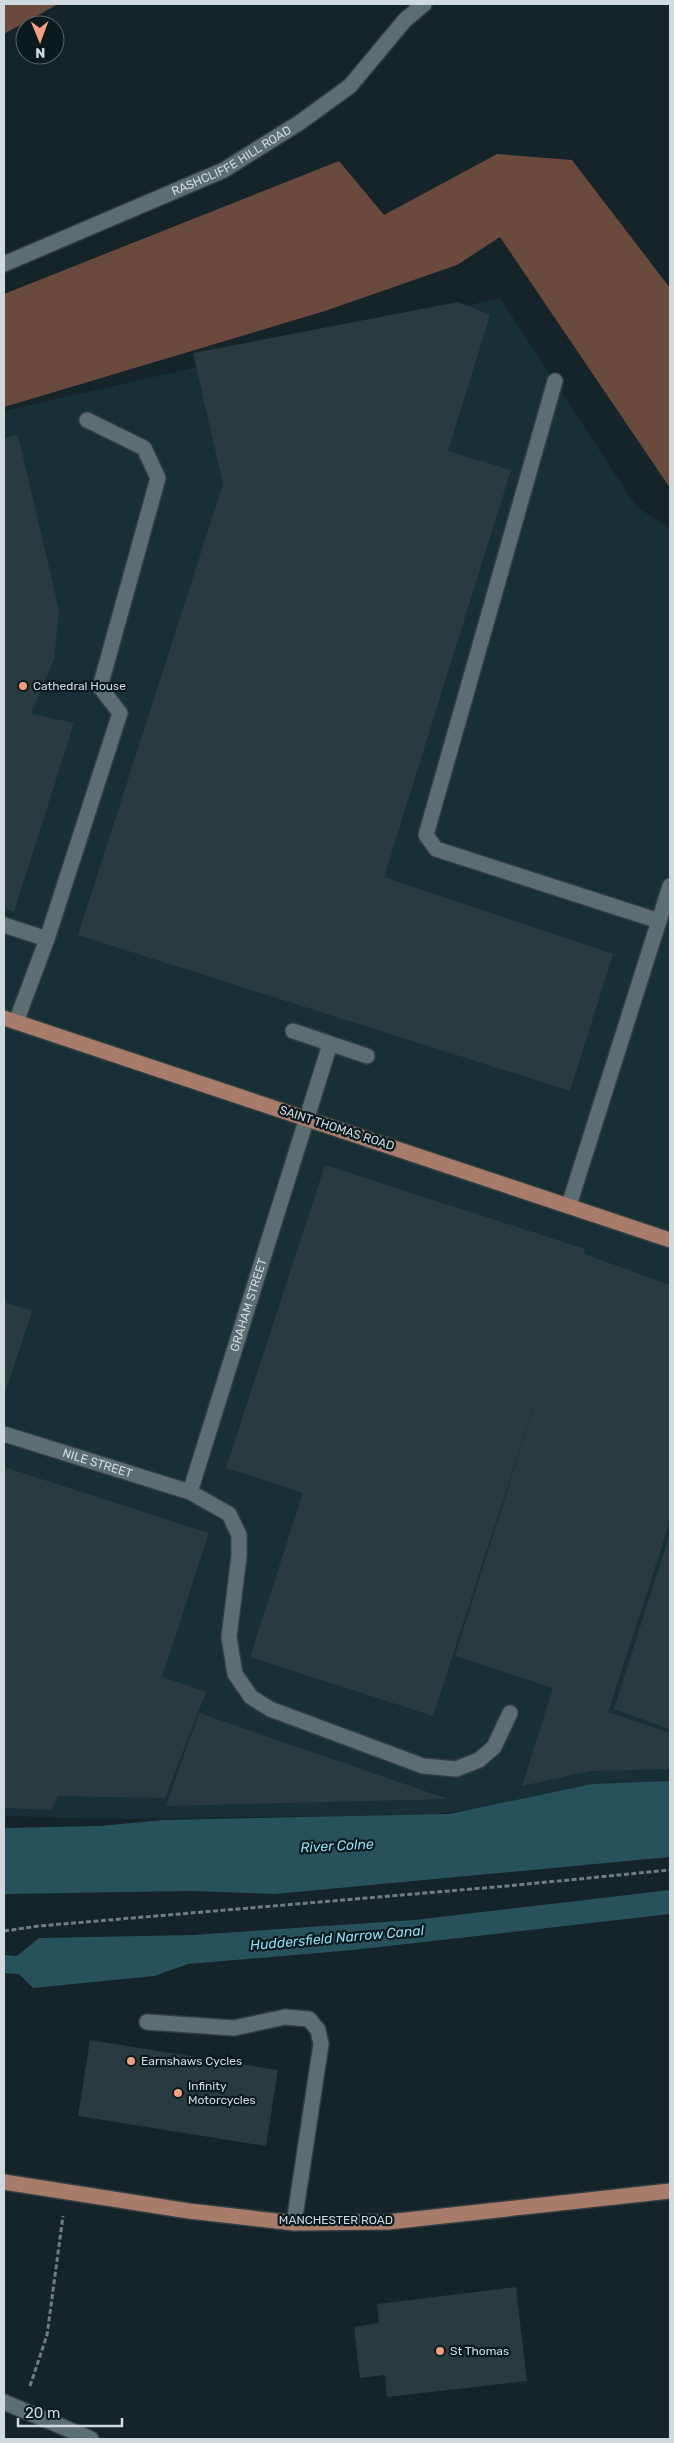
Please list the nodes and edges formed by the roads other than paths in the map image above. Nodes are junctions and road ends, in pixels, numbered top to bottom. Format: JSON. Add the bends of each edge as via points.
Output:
{"nodes":[{"id":1,"x":424,"y":4,"type":"edge"},
{"id":2,"x":4,"y":264,"type":"edge"},
{"id":3,"x":556,"y":381,"type":"dead end"},
{"id":4,"x":87,"y":420,"type":"dead end"},
{"id":5,"x":670,"y":886,"type":"edge"},
{"id":6,"x":659,"y":921,"type":"junction"},
{"id":7,"x":4,"y":924,"type":"edge"},
{"id":8,"x":47,"y":939,"type":"junction"},
{"id":9,"x":10,"y":1020,"type":"edge"},
{"id":10,"x":293,"y":1031,"type":"dead end"},
{"id":11,"x":330,"y":1044,"type":"junction"},
{"id":12,"x":367,"y":1056,"type":"dead end"},
{"id":13,"x":308,"y":1118,"type":"junction"},
{"id":14,"x":568,"y":1205,"type":"junction"},
{"id":15,"x":670,"y":1240,"type":"edge"},
{"id":16,"x":4,"y":1434,"type":"edge"},
{"id":17,"x":190,"y":1492,"type":"junction"},
{"id":18,"x":510,"y":1713,"type":"dead end"},
{"id":19,"x":146,"y":2022,"type":"dead end"},
{"id":20,"x":4,"y":2182,"type":"edge"},
{"id":21,"x":670,"y":2192,"type":"edge"},
{"id":22,"x":294,"y":2223,"type":"junction"},
{"id":23,"x":4,"y":2402,"type":"edge"},
{"id":24,"x":91,"y":2439,"type":"edge"}],
"edges":[{"from":1,"to":2,"type":"street","name":"RASHCLIFFE HILL ROAD","via":[[405,20],[350,86],[224,170]]},
{"from":3,"to":6,"type":"street","via":[[426,835],[436,849]]},
{"from":4,"to":8,"type":"street","via":[[144,448],[158,478],[100,687],[120,714]]},
{"from":5,"to":6,"type":"street"},
{"from":6,"to":14,"type":"street"},
{"from":7,"to":8,"type":"street"},
{"from":8,"to":9,"type":"street"},
{"from":9,"to":13,"type":"main road","name":"SAINT THOMAS ROAD"},
{"from":10,"to":11,"type":"street"},
{"from":11,"to":12,"type":"street"},
{"from":11,"to":13,"type":"street","name":"GRAHAM STREET"},
{"from":13,"to":14,"type":"main road","name":"SAINT THOMAS ROAD"},
{"from":13,"to":17,"type":"street","name":"GRAHAM STREET"},
{"from":14,"to":15,"type":"main road","name":"SAINT THOMAS ROAD"},
{"from":16,"to":17,"type":"street","name":"NILE STREET"},
{"from":17,"to":18,"type":"street","name":"NILE STREET","via":[[229,1514],[239,1535],[229,1637],[235,1674],[251,1697],[270,1708],[423,1766],[456,1769],[479,1760],[494,1747]]},
{"from":19,"to":22,"type":"street","via":[[234,2028],[285,2018],[309,2019],[318,2030],[321,2044]]},
{"from":20,"to":22,"type":"main road","name":"MANCHESTER ROAD","via":[[189,2211]]},
{"from":21,"to":22,"type":"main road","name":"MANCHESTER ROAD","via":[[388,2222]]},
{"from":23,"to":24,"type":"street"}]}
